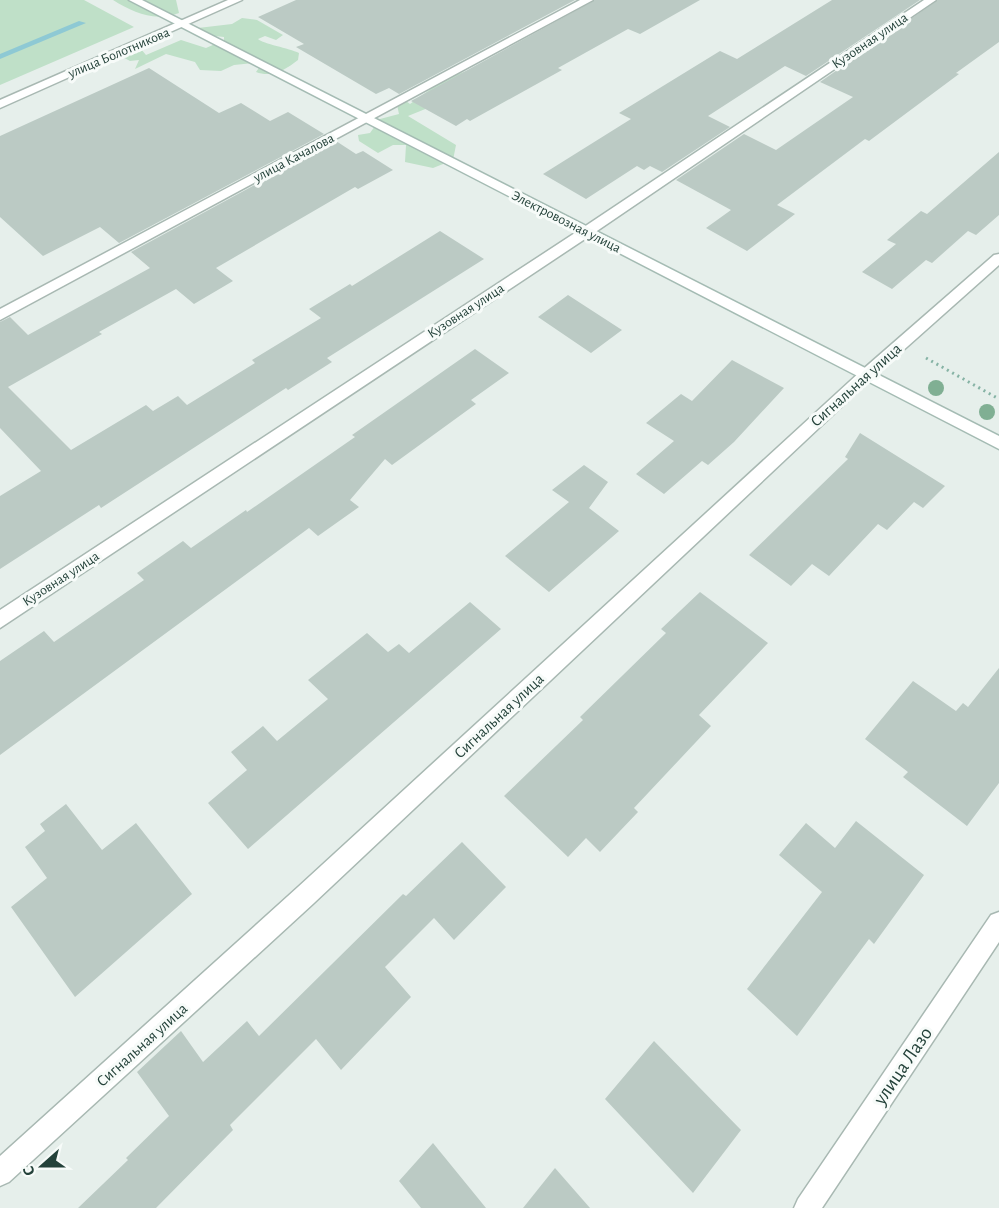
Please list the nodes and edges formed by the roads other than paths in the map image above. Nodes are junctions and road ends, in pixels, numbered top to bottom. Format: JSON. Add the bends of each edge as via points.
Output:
{"nodes":[{"id":1,"x":134,"y":0,"type":"edge"},
{"id":2,"x":237,"y":0,"type":"edge"},
{"id":3,"x":588,"y":0,"type":"edge"},
{"id":4,"x":931,"y":0,"type":"edge"},
{"id":5,"x":183,"y":25,"type":"junction"},
{"id":6,"x":0,"y":104,"type":"edge"},
{"id":7,"x":366,"y":119,"type":"junction"},
{"id":8,"x":586,"y":232,"type":"junction"},
{"id":9,"x":999,"y":258,"type":"edge"},
{"id":10,"x":0,"y":315,"type":"edge"},
{"id":11,"x":866,"y":375,"type":"junction"},
{"id":12,"x":999,"y":443,"type":"edge"},
{"id":13,"x":0,"y":620,"type":"edge"},
{"id":14,"x":999,"y":923,"type":"edge"},
{"id":15,"x":0,"y":1173,"type":"edge"},
{"id":16,"x":807,"y":1208,"type":"edge"}],
"edges":[{"from":1,"to":5,"type":"street","name":"Электровозная улица"},
{"from":2,"to":5,"type":"street","name":"улица Болотникова"},
{"from":3,"to":7,"type":"street","name":"улица Качалова"},
{"from":4,"to":8,"type":"street","name":"Кузовная улица"},
{"from":5,"to":6,"type":"street","name":"улица Болотникова"},
{"from":5,"to":7,"type":"street","name":"Электровозная улица"},
{"from":7,"to":8,"type":"street","name":"Электровозная улица"},
{"from":7,"to":10,"type":"street","name":"улица Качалова"},
{"from":8,"to":11,"type":"street","name":"Электровозная улица"},
{"from":8,"to":13,"type":"street","name":"Кузовная улица"},
{"from":9,"to":11,"type":"street","name":"Сигнальная улица"},
{"from":11,"to":12,"type":"street","name":"Электровозная улица"},
{"from":11,"to":15,"type":"street","name":"Сигнальная улица"},
{"from":14,"to":16,"type":"street","name":"улица Лазо"}]}
